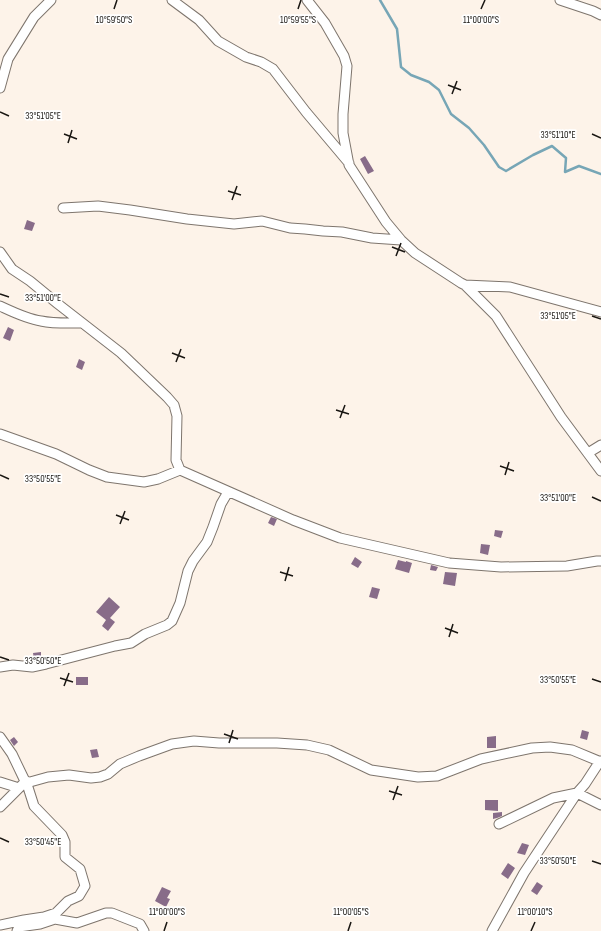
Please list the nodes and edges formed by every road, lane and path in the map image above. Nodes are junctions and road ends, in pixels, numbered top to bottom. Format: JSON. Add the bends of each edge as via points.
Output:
{"nodes":[{"id":1,"x":51,"y":0,"type":"edge"},
{"id":2,"x":172,"y":0,"type":"edge"},
{"id":3,"x":307,"y":0,"type":"edge"},
{"id":4,"x":560,"y":0,"type":"edge"},
{"id":5,"x":601,"y":14,"type":"edge"},
{"id":6,"x":4,"y":57,"type":"edge"},
{"id":7,"x":0,"y":88,"type":"edge"},
{"id":8,"x":350,"y":164,"type":"junction"},
{"id":9,"x":63,"y":208,"type":"dead end"},
{"id":10,"x":401,"y":240,"type":"junction"},
{"id":11,"x":0,"y":252,"type":"edge"},
{"id":12,"x":466,"y":285,"type":"junction"},
{"id":13,"x":0,"y":306,"type":"edge"},
{"id":14,"x":601,"y":312,"type":"edge"},
{"id":15,"x":82,"y":323,"type":"junction"},
{"id":16,"x":0,"y":434,"type":"edge"},
{"id":17,"x":601,"y":445,"type":"edge"},
{"id":18,"x":588,"y":453,"type":"junction"},
{"id":19,"x":180,"y":470,"type":"junction"},
{"id":20,"x":601,"y":471,"type":"edge"},
{"id":21,"x":228,"y":492,"type":"junction"},
{"id":22,"x":601,"y":561,"type":"edge"},
{"id":23,"x":0,"y":667,"type":"edge"},
{"id":24,"x":0,"y":737,"type":"edge"},
{"id":25,"x":600,"y":761,"type":"edge"},
{"id":26,"x":26,"y":781,"type":"junction"},
{"id":27,"x":0,"y":782,"type":"edge"},
{"id":28,"x":19,"y":788,"type":"junction"},
{"id":29,"x":577,"y":793,"type":"junction"},
{"id":30,"x":601,"y":805,"type":"edge"},
{"id":31,"x":0,"y":807,"type":"edge"},
{"id":32,"x":499,"y":824,"type":"dead end"},
{"id":33,"x":0,"y":925,"type":"edge"},
{"id":34,"x":17,"y":931,"type":"edge"},
{"id":35,"x":144,"y":931,"type":"edge"},
{"id":36,"x":492,"y":931,"type":"edge"}],
"edges":[{"from":1,"to":6,"type":"street","via":[[34,17]]},
{"from":2,"to":8,"type":"street","via":[[198,20],[218,41],[274,69]]},
{"from":3,"to":8,"type":"street","via":[[325,23],[347,66],[343,133]]},
{"from":4,"to":5,"type":"street"},
{"from":6,"to":7,"type":"street"},
{"from":8,"to":10,"type":"street","via":[[386,222]]},
{"from":9,"to":10,"type":"street","via":[[98,206],[234,224],[262,221],[290,228]]},
{"from":10,"to":12,"type":"street","via":[[415,253]]},
{"from":11,"to":15,"type":"street","via":[[12,269]]},
{"from":12,"to":14,"type":"street","via":[[510,287]]},
{"from":12,"to":18,"type":"street","via":[[496,316],[561,417]]},
{"from":13,"to":15,"type":"street","via":[[40,321]]},
{"from":15,"to":19,"type":"street","via":[[121,353],[174,405],[177,416],[176,460]]},
{"from":16,"to":19,"type":"street","via":[[56,454],[107,477],[144,482]]},
{"from":17,"to":18,"type":"street"},
{"from":18,"to":20,"type":"street"},
{"from":19,"to":21,"type":"street"},
{"from":21,"to":22,"type":"street","via":[[340,538],[449,563],[501,567],[567,566]]},
{"from":21,"to":23,"type":"street","via":[[206,542],[188,572],[180,602],[167,625],[131,643],[32,667]]},
{"from":24,"to":26,"type":"street"},
{"from":25,"to":26,"type":"street","via":[[572,750],[532,748],[481,759],[438,776],[418,777],[371,770],[329,750],[307,745],[194,741],[172,744],[139,756],[100,777],[48,776]]},
{"from":25,"to":29,"type":"street"},
{"from":26,"to":28,"type":"street"},
{"from":26,"to":33,"type":"street","via":[[34,806],[62,835],[66,857],[80,869],[85,886],[79,896],[68,901],[56,913]]},
{"from":27,"to":28,"type":"street"},
{"from":28,"to":31,"type":"street"},
{"from":29,"to":30,"type":"street"},
{"from":29,"to":32,"type":"street","via":[[553,798]]},
{"from":29,"to":36,"type":"street","via":[[524,873]]},
{"from":34,"to":35,"type":"street","via":[[19,927],[55,919],[76,923],[112,913],[140,924]]}]}
